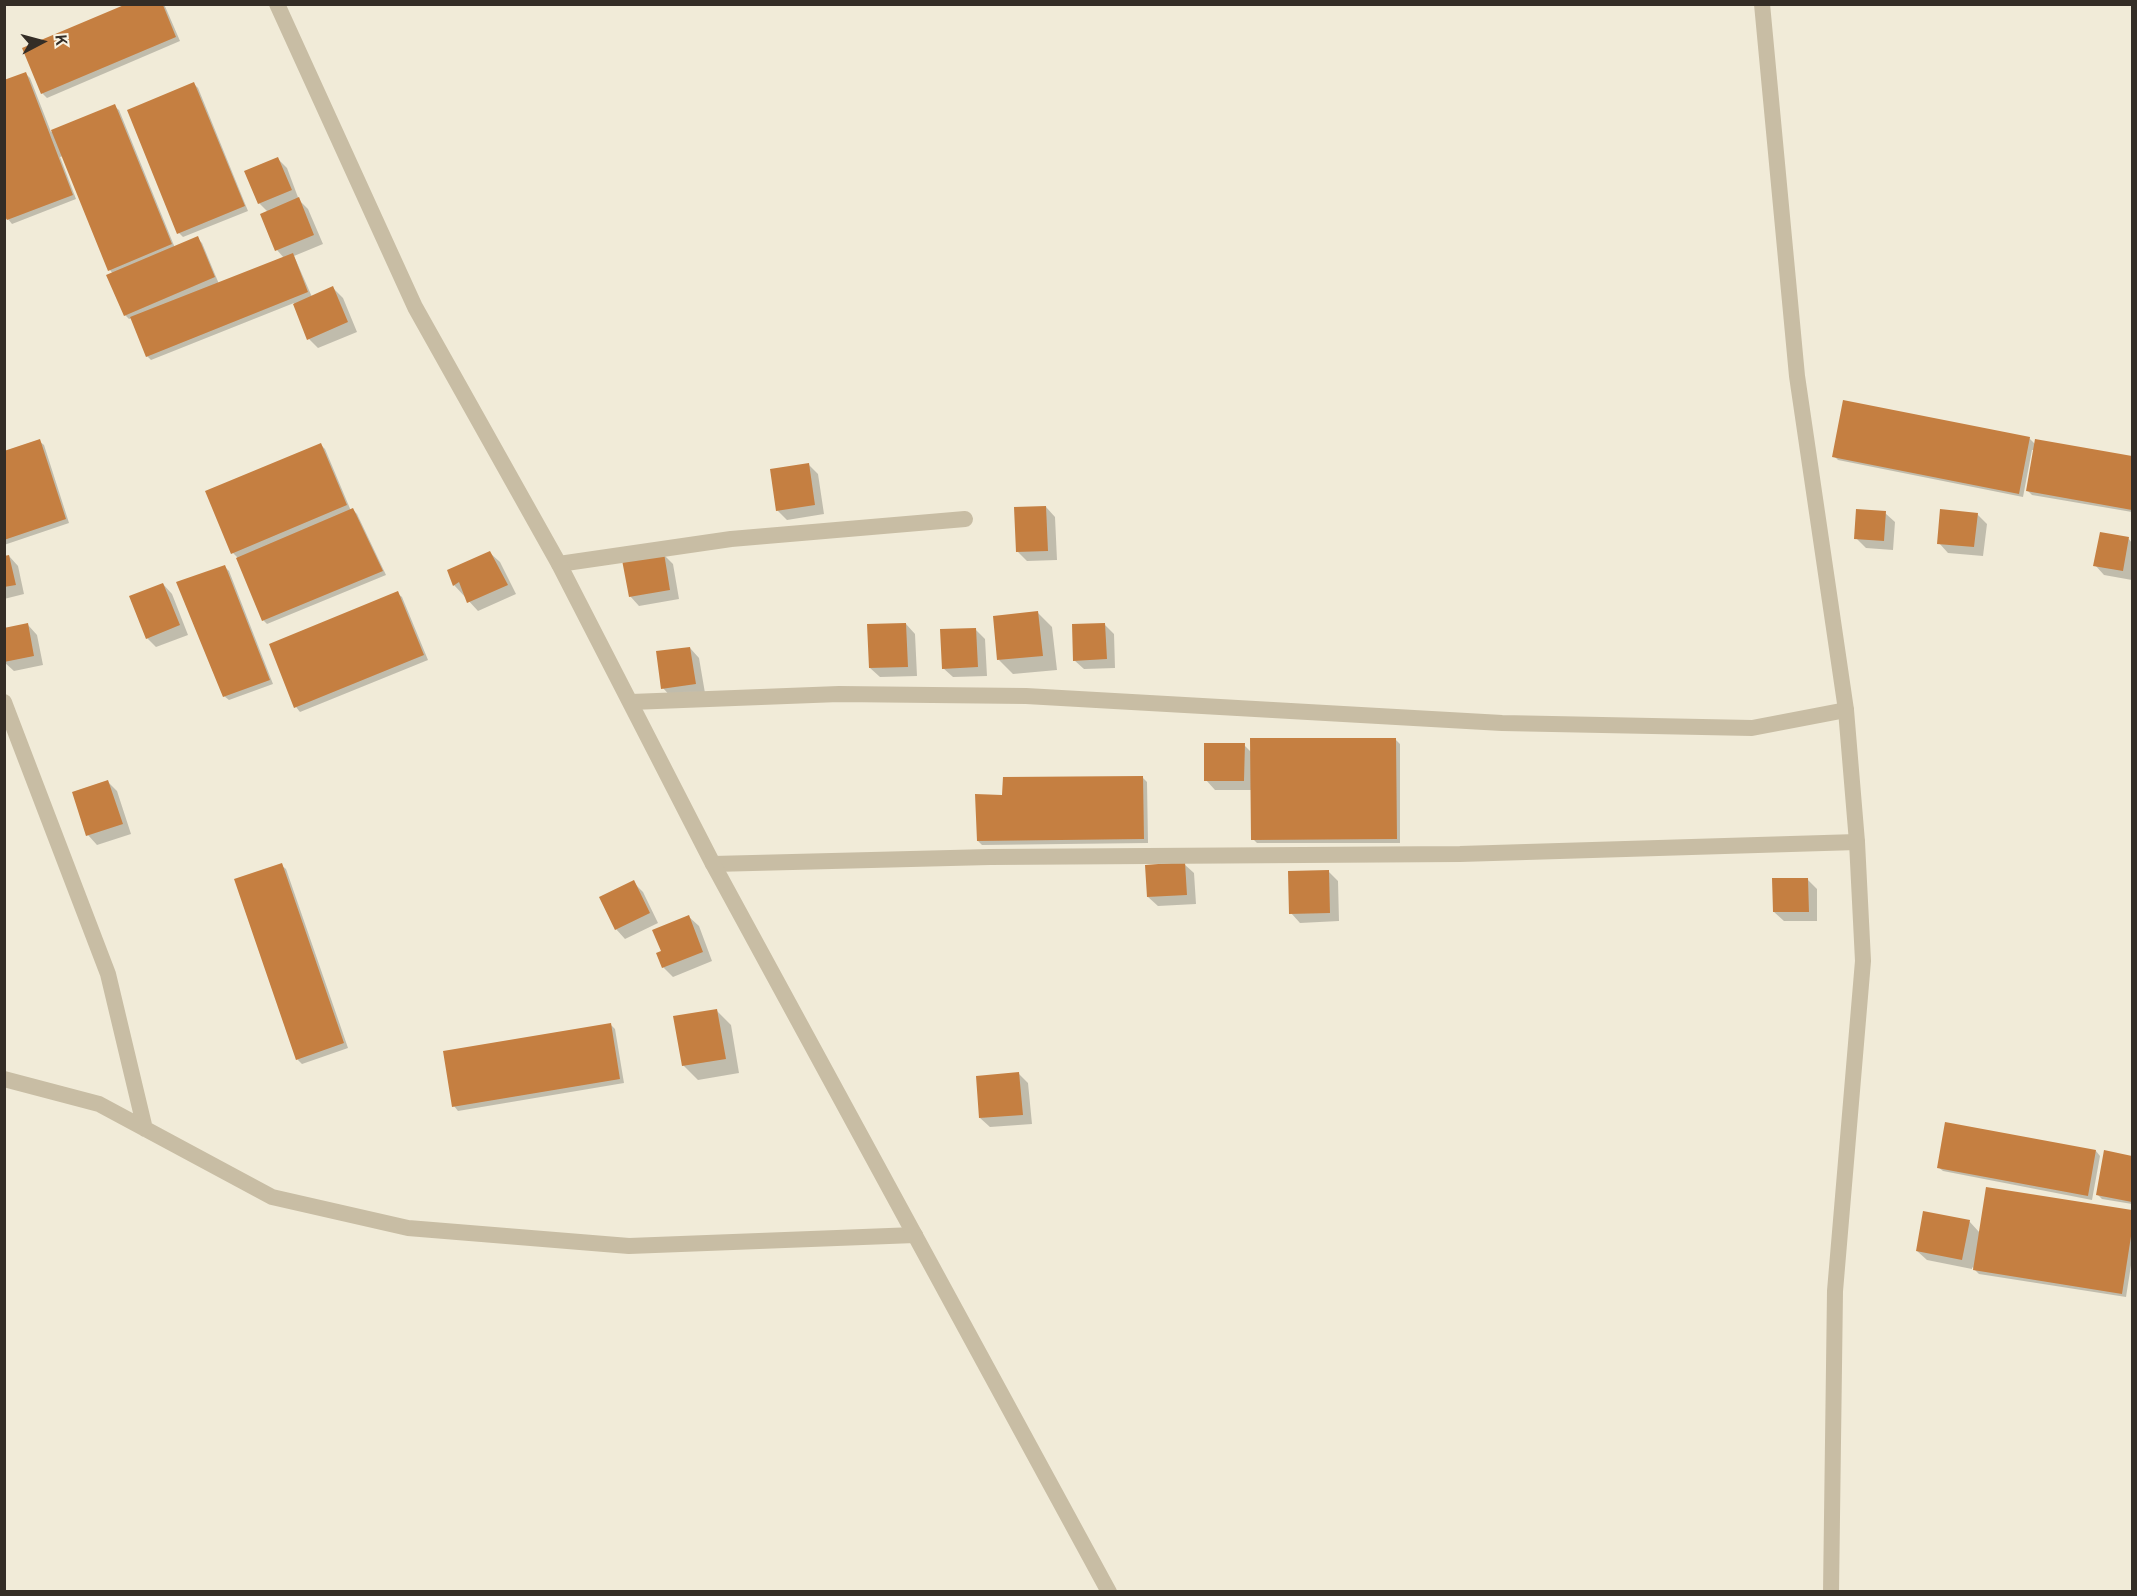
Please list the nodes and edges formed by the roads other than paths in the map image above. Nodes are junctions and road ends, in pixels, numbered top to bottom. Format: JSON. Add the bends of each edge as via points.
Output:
{"nodes":[{"id":1,"x":277,"y":4,"type":"edge"},
{"id":2,"x":1762,"y":4,"type":"edge"},
{"id":3,"x":965,"y":519,"type":"dead end"},
{"id":4,"x":559,"y":564,"type":"junction"},
{"id":5,"x":4,"y":702,"type":"edge"},
{"id":6,"x":631,"y":702,"type":"junction"},
{"id":7,"x":1846,"y":710,"type":"junction"},
{"id":8,"x":1857,"y":842,"type":"junction"},
{"id":9,"x":713,"y":864,"type":"junction"},
{"id":10,"x":4,"y":1079,"type":"edge"},
{"id":11,"x":145,"y":1129,"type":"junction"},
{"id":12,"x":915,"y":1235,"type":"junction"},
{"id":13,"x":1109,"y":1592,"type":"edge"},
{"id":14,"x":1831,"y":1592,"type":"edge"}],
"edges":[{"from":1,"to":4,"type":"street","via":[[416,307]]},
{"from":2,"to":7,"type":"street","via":[[1797,376]]},
{"from":3,"to":4,"type":"street","via":[[731,540]]},
{"from":4,"to":6,"type":"street"},
{"from":5,"to":11,"type":"street","via":[[108,974]]},
{"from":6,"to":7,"type":"street","via":[[839,694],[1026,696],[1502,723],[1752,728]]},
{"from":6,"to":9,"type":"street"},
{"from":7,"to":8,"type":"street"},
{"from":8,"to":9,"type":"street","via":[[1460,854],[990,857]]},
{"from":8,"to":14,"type":"street","via":[[1863,961],[1835,1291]]},
{"from":9,"to":12,"type":"street"},
{"from":10,"to":11,"type":"street","via":[[99,1104]]},
{"from":11,"to":12,"type":"street","via":[[272,1197],[408,1228],[629,1246]]},
{"from":12,"to":13,"type":"street"}]}
